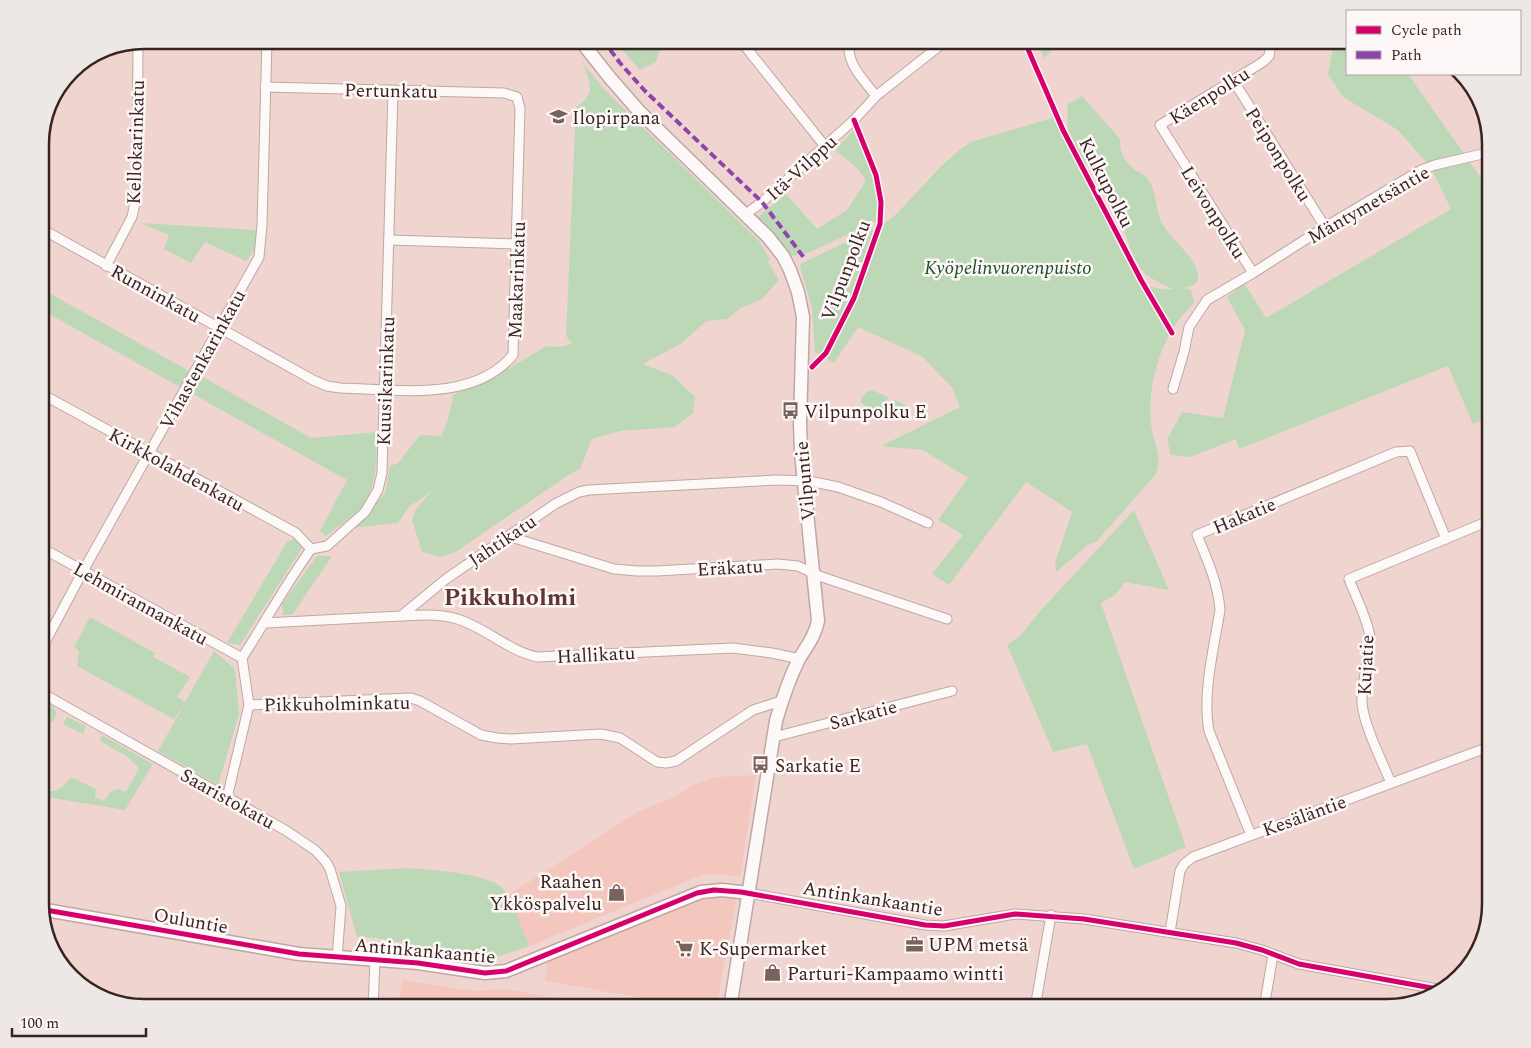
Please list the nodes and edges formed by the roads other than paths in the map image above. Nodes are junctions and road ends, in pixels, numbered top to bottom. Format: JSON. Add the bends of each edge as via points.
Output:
{"nodes":[{"id":1,"x":138,"y":49,"type":"edge"},
{"id":2,"x":267,"y":49,"type":"edge"},
{"id":3,"x":587,"y":49,"type":"edge"},
{"id":4,"x":747,"y":49,"type":"edge"},
{"id":5,"x":848,"y":49,"type":"edge"},
{"id":6,"x":936,"y":49,"type":"edge"},
{"id":7,"x":1272,"y":49,"type":"edge"},
{"id":8,"x":1233,"y":80,"type":"junction"},
{"id":9,"x":265,"y":87,"type":"junction"},
{"id":10,"x":393,"y":91,"type":"junction"},
{"id":11,"x":876,"y":96,"type":"junction"},
{"id":12,"x":517,"y":97,"type":"joint"},
{"id":13,"x":1160,"y":126,"type":"joint"},
{"id":14,"x":824,"y":145,"type":"junction"},
{"id":15,"x":1482,"y":154,"type":"edge"},
{"id":16,"x":746,"y":214,"type":"junction"},
{"id":17,"x":1325,"y":227,"type":"junction"},
{"id":18,"x":49,"y":233,"type":"edge"},
{"id":19,"x":389,"y":240,"type":"junction"},
{"id":20,"x":517,"y":244,"type":"junction"},
{"id":21,"x":106,"y":266,"type":"junction"},
{"id":22,"x":1253,"y":273,"type":"junction"},
{"id":23,"x":220,"y":328,"type":"junction"},
{"id":24,"x":384,"y":389,"type":"junction"},
{"id":25,"x":1173,"y":389,"type":"dead end"},
{"id":26,"x":49,"y":398,"type":"edge"},
{"id":27,"x":149,"y":454,"type":"junction"},
{"id":28,"x":803,"y":480,"type":"junction"},
{"id":29,"x":928,"y":523,"type":"dead end"},
{"id":30,"x":1482,"y":524,"type":"edge"},
{"id":31,"x":508,"y":536,"type":"junction"},
{"id":32,"x":1446,"y":539,"type":"junction"},
{"id":33,"x":311,"y":549,"type":"junction"},
{"id":34,"x":49,"y":552,"type":"edge"},
{"id":35,"x":83,"y":571,"type":"junction"},
{"id":36,"x":813,"y":573,"type":"junction"},
{"id":37,"x":401,"y":616,"type":"junction"},
{"id":38,"x":947,"y":619,"type":"dead end"},
{"id":39,"x":264,"y":623,"type":"junction"},
{"id":40,"x":49,"y":635,"type":"edge"},
{"id":41,"x":242,"y":658,"type":"junction"},
{"id":42,"x":800,"y":659,"type":"junction"},
{"id":43,"x":952,"y":691,"type":"dead end"},
{"id":44,"x":49,"y":697,"type":"edge"},
{"id":45,"x":781,"y":701,"type":"junction"},
{"id":46,"x":249,"y":705,"type":"junction"},
{"id":47,"x":774,"y":737,"type":"junction"},
{"id":48,"x":1482,"y":751,"type":"edge"},
{"id":49,"x":1391,"y":783,"type":"junction"},
{"id":50,"x":227,"y":798,"type":"junction"},
{"id":51,"x":1251,"y":835,"type":"junction"},
{"id":52,"x":749,"y":893,"type":"junction"},
{"id":53,"x":49,"y":911,"type":"edge"},
{"id":54,"x":1051,"y":915,"type":"junction"},
{"id":55,"x":1170,"y":932,"type":"junction"},
{"id":56,"x":1273,"y":955,"type":"junction"},
{"id":57,"x":336,"y":958,"type":"junction"},
{"id":58,"x":375,"y":960,"type":"junction"},
{"id":59,"x":1433,"y":988,"type":"edge"},
{"id":60,"x":733,"y":993,"type":"junction"},
{"id":61,"x":373,"y":999,"type":"edge"},
{"id":62,"x":732,"y":999,"type":"edge"},
{"id":63,"x":734,"y":999,"type":"edge"},
{"id":64,"x":1037,"y":999,"type":"edge"},
{"id":65,"x":1266,"y":999,"type":"edge"}],
"edges":[{"from":1,"to":21,"type":"street","name":"Kellokarinkatu","via":[[137,193],[132,217]]},
{"from":2,"to":9,"type":"street","name":"Vihastenkarinkatu"},
{"from":3,"to":16,"type":"street","name":"Vilpuntie","via":[[638,110]]},
{"from":4,"to":14,"type":"street"},
{"from":5,"to":11,"type":"street","via":[[854,66]]},
{"from":6,"to":11,"type":"street","name":"Itä-Vilppu"},
{"from":7,"to":8,"type":"street","name":"Käenpolku","via":[[1269,56]]},
{"from":8,"to":13,"type":"street","name":"Käenpolku"},
{"from":8,"to":17,"type":"street","name":"Peiponpolku"},
{"from":9,"to":10,"type":"street","name":"Pertunkatu"},
{"from":9,"to":23,"type":"street","name":"Vihastenkarinkatu","via":[[259,257]]},
{"from":10,"to":12,"type":"street","name":"Pertunkatu","via":[[504,93]]},
{"from":10,"to":19,"type":"street","name":"Kuusikarinkatu"},
{"from":11,"to":14,"type":"street","name":"Itä-Vilppu"},
{"from":12,"to":20,"type":"street","name":"Maakarinkatu","via":[[520,108]]},
{"from":13,"to":22,"type":"street","name":"Leivonpolku"},
{"from":14,"to":16,"type":"street","name":"Itä-Vilppu"},
{"from":15,"to":17,"type":"street","name":"Mäntymetsäntie","via":[[1421,170]]},
{"from":16,"to":28,"type":"street","name":"Vilpuntie","via":[[783,256],[800,300],[804,331],[800,423]]},
{"from":17,"to":22,"type":"street","name":"Mäntymetsäntie"},
{"from":18,"to":21,"type":"street","name":"Runninkatu"},
{"from":19,"to":20,"type":"street"},
{"from":19,"to":24,"type":"street","name":"Kuusikarinkatu"},
{"from":20,"to":24,"type":"street","name":"Maakarinkatu","via":[[513,355],[504,366],[459,387],[442,390]]},
{"from":21,"to":23,"type":"street","name":"Runninkatu"},
{"from":22,"to":25,"type":"street","name":"Leivonpolku","via":[[1207,300],[1202,307],[1189,327]]},
{"from":23,"to":24,"type":"street","name":"Runninkatu","via":[[327,386]]},
{"from":23,"to":27,"type":"street","name":"Vihastenkarinkatu"},
{"from":24,"to":33,"type":"street","name":"Kuusikarinkatu","via":[[382,473],[378,490],[366,512],[327,546]]},
{"from":26,"to":27,"type":"street","name":"Kirkkolahdenkatu"},
{"from":27,"to":33,"type":"street","name":"Kirkkolahdenkatu","via":[[296,533]]},
{"from":27,"to":35,"type":"street","name":"Vihastenkarinkatu"},
{"from":28,"to":29,"type":"street","name":"Jahtikatu","via":[[838,487]]},
{"from":28,"to":31,"type":"street","name":"Jahtikatu","via":[[578,492]]},
{"from":28,"to":36,"type":"street","name":"Vilpuntie"},
{"from":30,"to":32,"type":"street","name":"Kujatie"},
{"from":31,"to":36,"type":"street","name":"Eräkatu","via":[[614,569],[657,571],[778,564],[798,566]]},
{"from":31,"to":37,"type":"street","name":"Jahtikatu","via":[[446,579]]},
{"from":32,"to":49,"type":"street","name":"Kujatie","via":[[1349,579],[1370,635],[1362,703]]},
{"from":32,"to":51,"type":"street","name":"Hakatie","via":[[1410,451],[1396,452],[1197,535],[1215,580],[1220,610],[1206,716]]},
{"from":33,"to":39,"type":"street"},
{"from":34,"to":35,"type":"street","name":"Lehmirannankatu"},
{"from":35,"to":40,"type":"street","name":"Vihastenkarinkatu"},
{"from":35,"to":41,"type":"street","name":"Lehmirannankatu"},
{"from":36,"to":38,"type":"street","name":"Eräkatu"},
{"from":36,"to":42,"type":"street","name":"Vilpuntie","via":[[818,621]]},
{"from":37,"to":39,"type":"street"},
{"from":37,"to":42,"type":"street","name":"Hallikatu","via":[[454,617],[524,654],[537,657],[733,648]]},
{"from":39,"to":41,"type":"street"},
{"from":41,"to":46,"type":"street"},
{"from":42,"to":45,"type":"street","name":"Vilpuntie"},
{"from":43,"to":47,"type":"street","name":"Sarkatie"},
{"from":44,"to":50,"type":"street","name":"Saaristokatu"},
{"from":45,"to":46,"type":"street","name":"Pikkuholminkatu","via":[[753,710],[676,761],[666,763],[656,762],[614,735],[511,739],[481,735],[411,698]]},
{"from":45,"to":47,"type":"street","name":"Vilpuntie"},
{"from":46,"to":50,"type":"street"},
{"from":47,"to":52,"type":"street","name":"Vilpuntie"},
{"from":48,"to":49,"type":"street","name":"Kesäläntie"},
{"from":49,"to":51,"type":"street","name":"Kesäläntie"},
{"from":50,"to":57,"type":"street","name":"Saaristokatu","via":[[304,842],[326,862],[341,906]]},
{"from":51,"to":55,"type":"street","name":"Kesäläntie","via":[[1192,856],[1184,864],[1180,871]]},
{"from":52,"to":54,"type":"street","name":"Antinkankaantie","via":[[925,925],[950,926],[1014,914]]},
{"from":52,"to":58,"type":"street","name":"Antinkankaantie","via":[[714,890],[697,893],[495,973]]},
{"from":52,"to":60,"type":"street","name":"Vilpuntie"},
{"from":53,"to":57,"type":"street","name":"Ouluntie"},
{"from":54,"to":55,"type":"street","name":"Antinkankaantie"},
{"from":54,"to":64,"type":"street"},
{"from":55,"to":56,"type":"street","name":"Antinkankaantie","via":[[1243,945]]},
{"from":56,"to":59,"type":"street","name":"Antinkankaantie","via":[[1316,968]]},
{"from":56,"to":65,"type":"street"},
{"from":57,"to":58,"type":"street","name":"Antinkankaantie"},
{"from":58,"to":61,"type":"street"},
{"from":60,"to":62,"type":"street","name":"Vilpuntie"},
{"from":60,"to":63,"type":"street","name":"Vilpuntie"}]}
